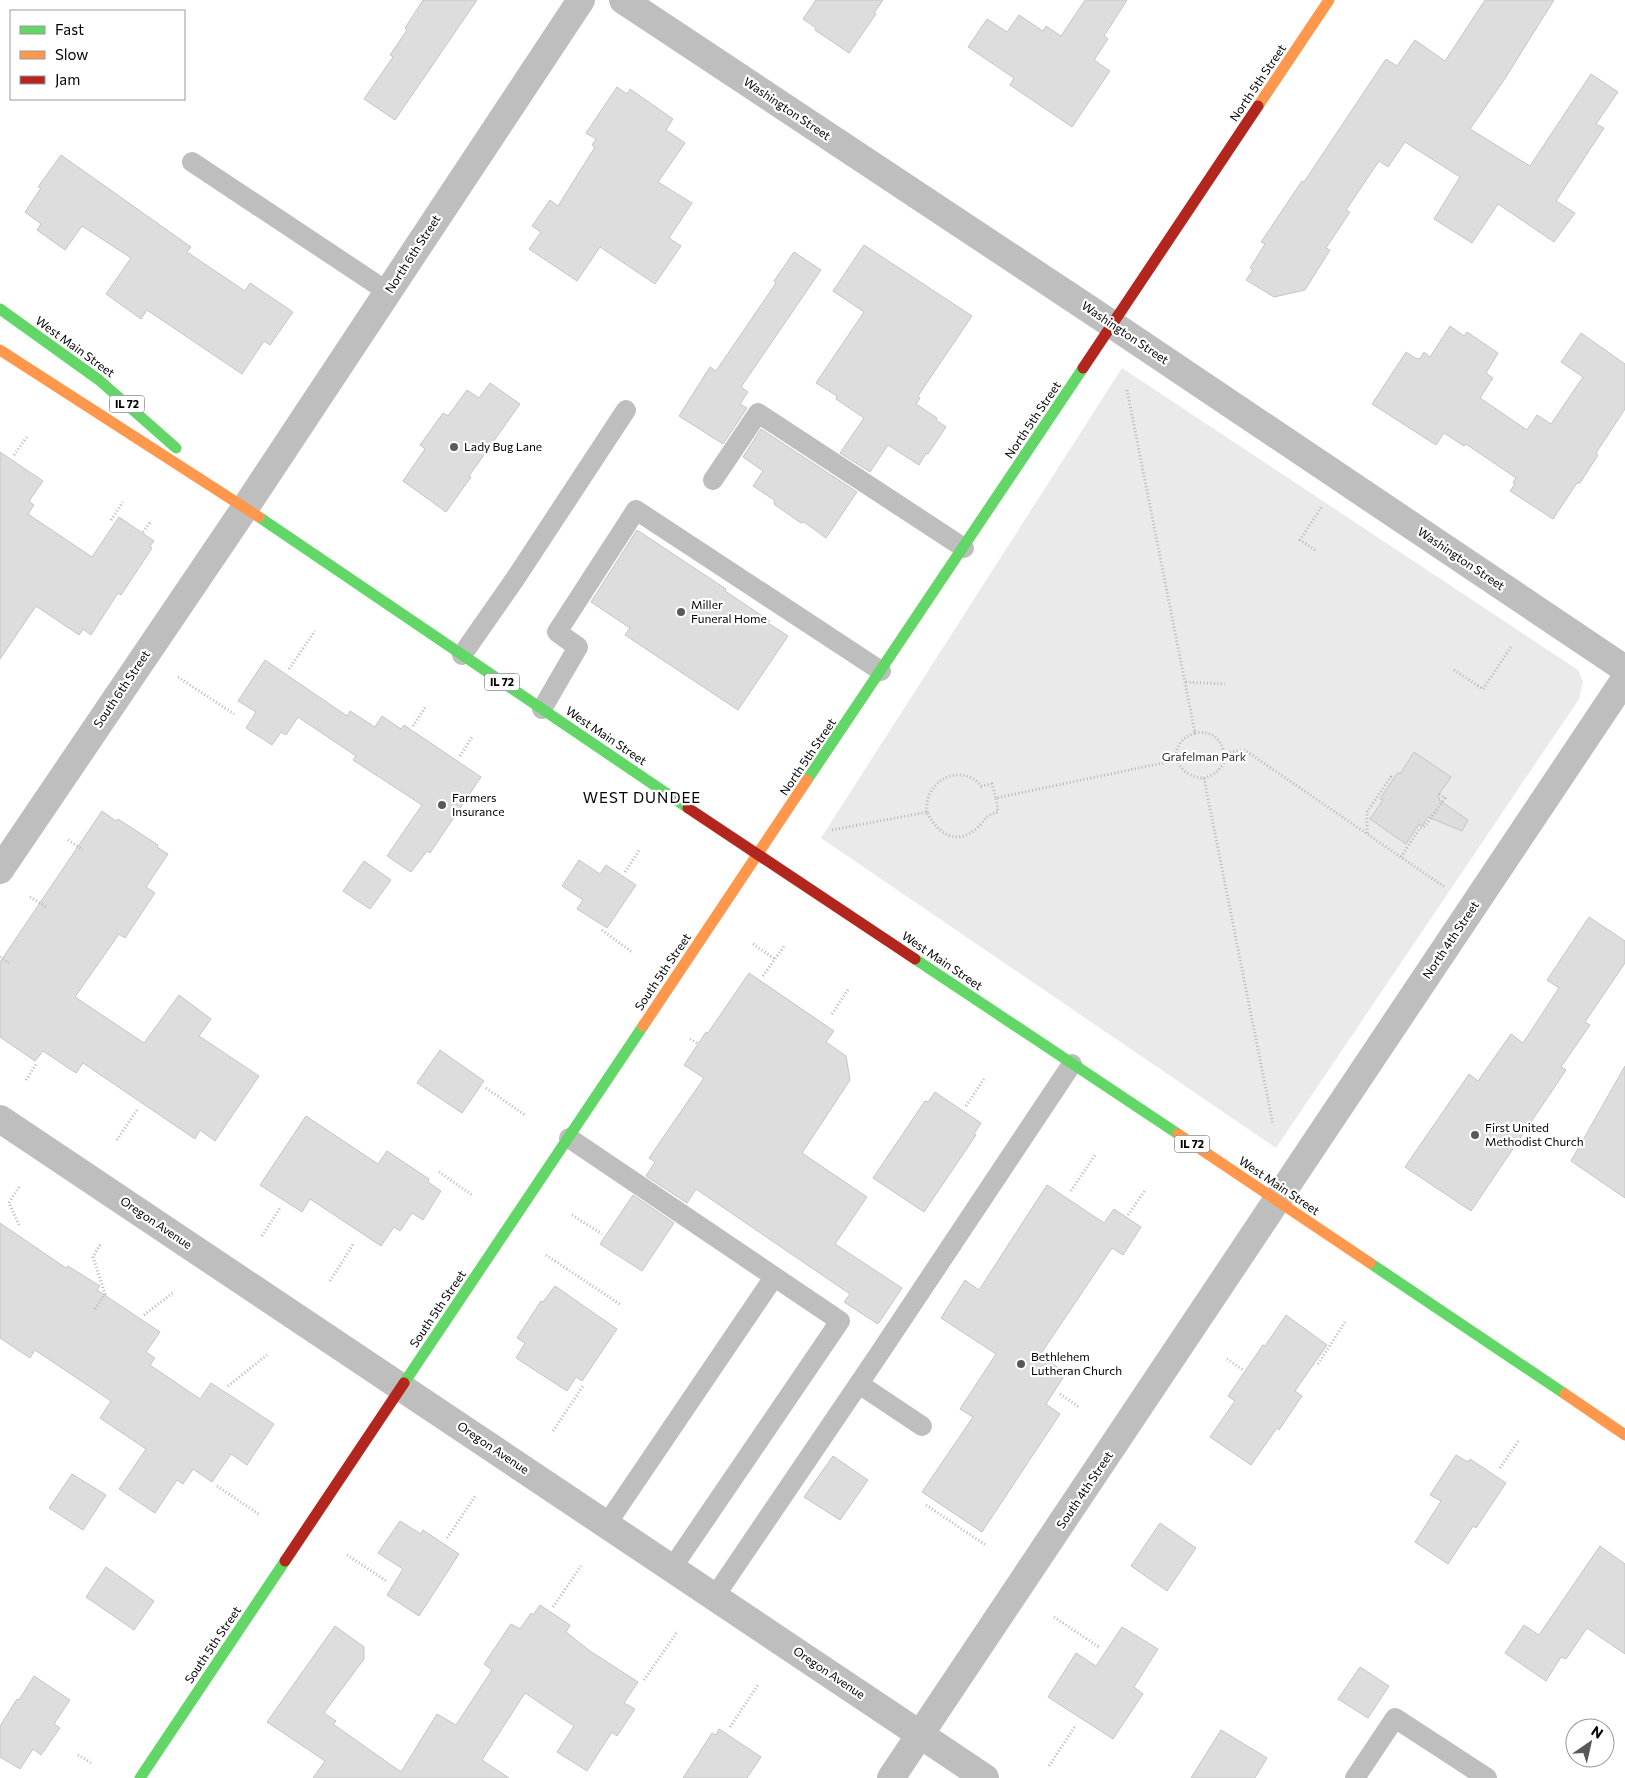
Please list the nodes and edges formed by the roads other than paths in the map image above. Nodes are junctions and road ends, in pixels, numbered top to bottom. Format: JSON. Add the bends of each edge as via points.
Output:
{"nodes":[{"id":1,"x":581,"y":0,"type":"edge"},
{"id":2,"x":623,"y":0,"type":"edge"},
{"id":3,"x":1329,"y":0,"type":"edge"},
{"id":4,"x":192,"y":162,"type":"dead end"},
{"id":5,"x":388,"y":292,"type":"junction"},
{"id":6,"x":0,"y":310,"type":"edge"},
{"id":7,"x":1113,"y":325,"type":"junction"},
{"id":8,"x":0,"y":350,"type":"edge"},
{"id":9,"x":626,"y":410,"type":"dead end"},
{"id":10,"x":713,"y":480,"type":"dead end"},
{"id":11,"x":245,"y":508,"type":"junction"},
{"id":12,"x":964,"y":548,"type":"junction"},
{"id":13,"x":462,"y":655,"type":"junction"},
{"id":14,"x":1625,"y":669,"type":"edge"},
{"id":15,"x":881,"y":671,"type":"junction"},
{"id":16,"x":1625,"y":680,"type":"edge"},
{"id":17,"x":542,"y":709,"type":"junction"},
{"id":18,"x":759,"y":855,"type":"junction"},
{"id":19,"x":0,"y":870,"type":"edge"},
{"id":20,"x":1072,"y":1064,"type":"junction"},
{"id":21,"x":0,"y":1119,"type":"edge"},
{"id":22,"x":569,"y":1138,"type":"junction"},
{"id":23,"x":1278,"y":1201,"type":"junction"},
{"id":24,"x":774,"y":1276,"type":"junction"},
{"id":25,"x":859,"y":1384,"type":"junction"},
{"id":26,"x":402,"y":1387,"type":"junction"},
{"id":27,"x":922,"y":1426,"type":"dead end"},
{"id":28,"x":1625,"y":1436,"type":"edge"},
{"id":29,"x":606,"y":1525,"type":"junction"},
{"id":30,"x":672,"y":1568,"type":"junction"},
{"id":31,"x":715,"y":1596,"type":"junction"},
{"id":32,"x":921,"y":1734,"type":"junction"},
{"id":33,"x":140,"y":1778,"type":"edge"},
{"id":34,"x":891,"y":1778,"type":"edge"},
{"id":35,"x":985,"y":1778,"type":"edge"},
{"id":36,"x":1355,"y":1778,"type":"edge"},
{"id":37,"x":1487,"y":1778,"type":"edge"}],
"edges":[{"from":1,"to":5,"type":"street","name":"North 6th Street"},
{"from":2,"to":7,"type":"street","name":"Washington Street"},
{"from":3,"to":7,"type":"main road","name":"North 5th Street"},
{"from":4,"to":5,"type":"lane"},
{"from":5,"to":11,"type":"street","name":"North 6th Street"},
{"from":6,"to":11,"type":"main road","name":"West Main Street","number":"IL 72","via":[[99,380]]},
{"from":7,"to":12,"type":"main road","name":"North 5th Street"},
{"from":7,"to":14,"type":"street","name":"Washington Street"},
{"from":8,"to":11,"type":"main road","name":"West Main Street","number":"IL 72"},
{"from":9,"to":13,"type":"lane"},
{"from":10,"to":12,"type":"lane","via":[[758,413]]},
{"from":11,"to":13,"type":"main road","name":"West Main Street","number":"IL 72"},
{"from":11,"to":19,"type":"street","name":"South 6th Street"},
{"from":12,"to":15,"type":"main road","name":"North 5th Street"},
{"from":13,"to":17,"type":"main road","name":"West Main Street","number":"IL 72"},
{"from":15,"to":17,"type":"lane","via":[[636,510],[557,632],[578,647]]},
{"from":15,"to":18,"type":"main road","name":"North 5th Street"},
{"from":16,"to":23,"type":"street","name":"North 4th Street"},
{"from":17,"to":18,"type":"main road","name":"West Main Street","number":"IL 72"},
{"from":18,"to":20,"type":"main road","name":"West Main Street","number":"IL 72"},
{"from":18,"to":22,"type":"main road","name":"South 5th Street"},
{"from":20,"to":23,"type":"main road","name":"West Main Street","number":"IL 72"},
{"from":20,"to":25,"type":"lane"},
{"from":21,"to":26,"type":"street","name":"Oregon Avenue"},
{"from":22,"to":24,"type":"lane"},
{"from":22,"to":26,"type":"main road","name":"South 5th Street"},
{"from":23,"to":28,"type":"main road","name":"West Main Street","number":"IL 72"},
{"from":23,"to":32,"type":"street","name":"South 4th Street"},
{"from":24,"to":29,"type":"lane"},
{"from":24,"to":30,"type":"lane","via":[[840,1321]]},
{"from":25,"to":27,"type":"lane"},
{"from":25,"to":31,"type":"lane"},
{"from":26,"to":29,"type":"street","name":"Oregon Avenue"},
{"from":26,"to":33,"type":"main road","name":"South 5th Street"},
{"from":29,"to":30,"type":"street","name":"Oregon Avenue"},
{"from":30,"to":31,"type":"street","name":"Oregon Avenue"},
{"from":31,"to":32,"type":"street","name":"Oregon Avenue"},
{"from":32,"to":34,"type":"street","name":"South 4th Street"},
{"from":32,"to":35,"type":"street","name":"Oregon Avenue"},
{"from":36,"to":37,"type":"lane","via":[[1395,1718]]}]}
